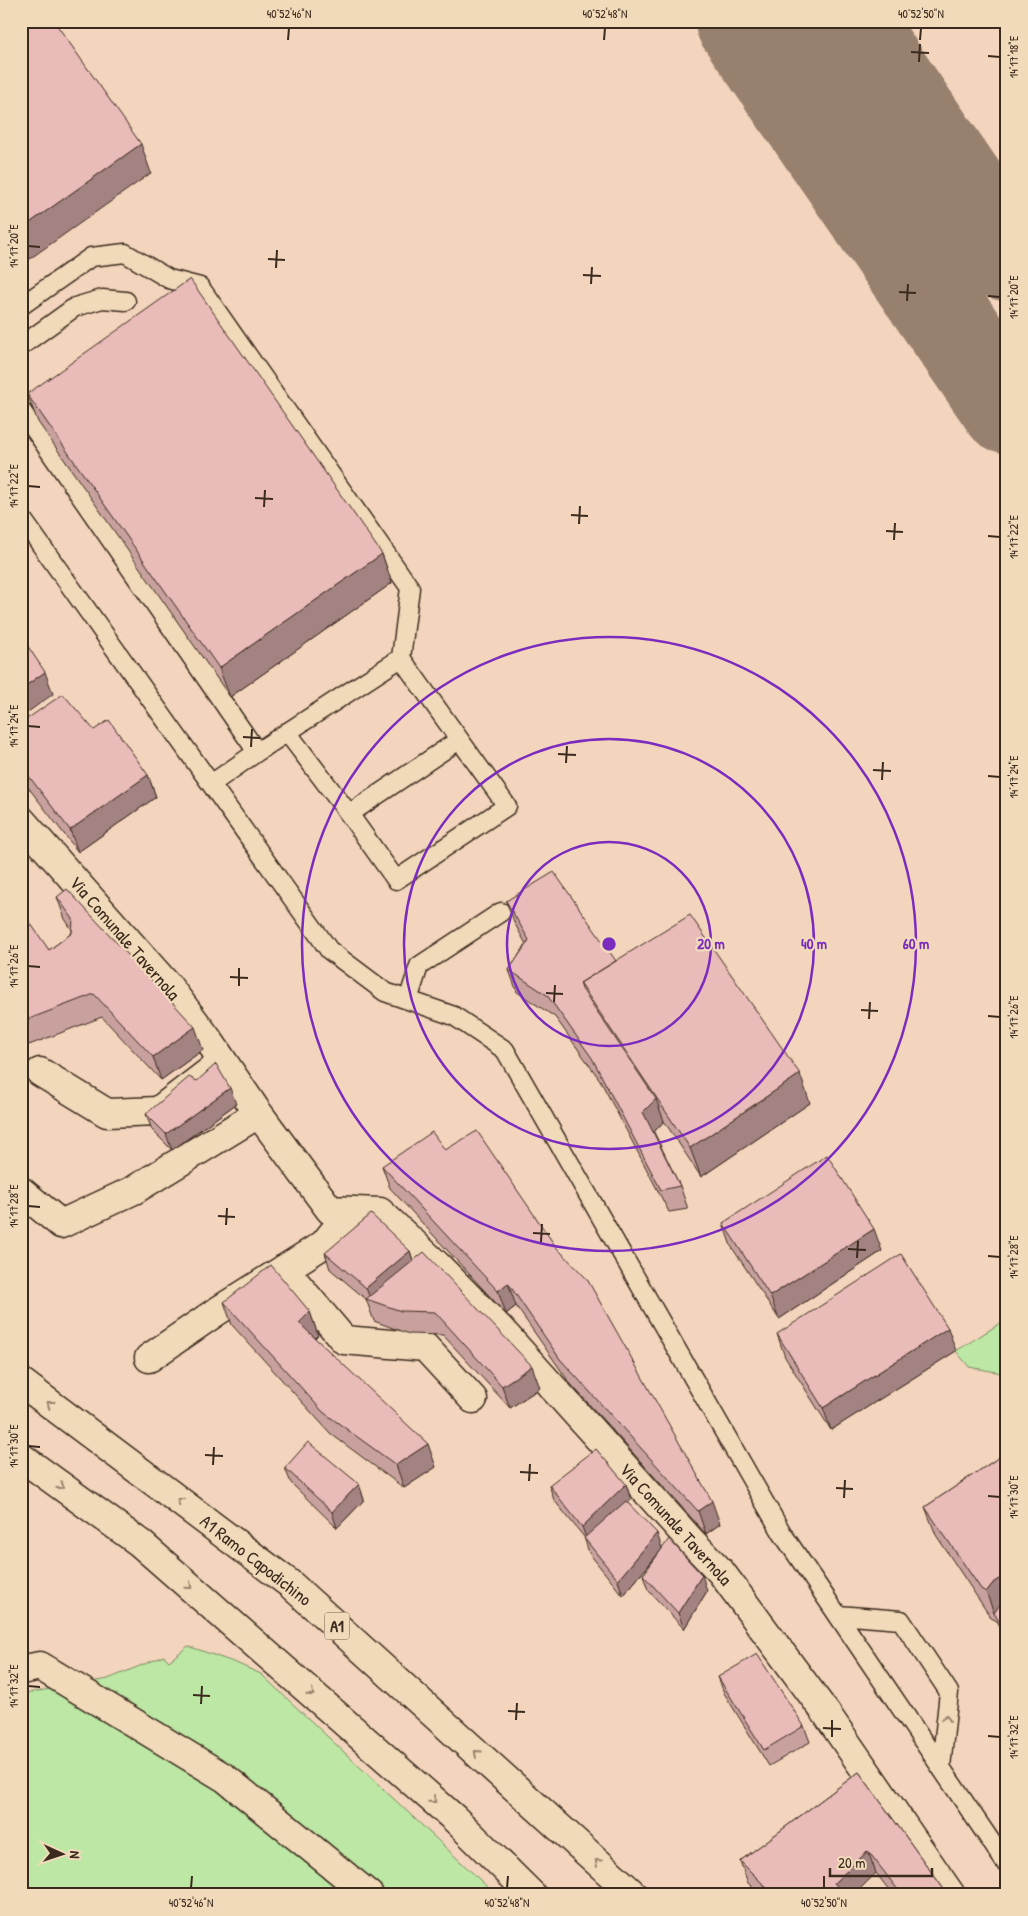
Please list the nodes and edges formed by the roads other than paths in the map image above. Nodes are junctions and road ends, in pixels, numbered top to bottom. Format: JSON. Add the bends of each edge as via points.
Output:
{"nodes":[{"id":1,"x":126,"y":302,"type":"dead end"},
{"id":2,"x":21,"y":306,"type":"edge"},
{"id":3,"x":21,"y":346,"type":"edge"},
{"id":4,"x":21,"y":410,"type":"edge"},
{"id":5,"x":21,"y":517,"type":"edge"},
{"id":6,"x":401,"y":658,"type":"junction"},
{"id":7,"x":288,"y":732,"type":"junction"},
{"id":8,"x":460,"y":740,"type":"junction"},
{"id":9,"x":257,"y":752,"type":"junction"},
{"id":10,"x":211,"y":784,"type":"junction"},
{"id":11,"x":349,"y":814,"type":"junction"},
{"id":12,"x":21,"y":820,"type":"edge"},
{"id":13,"x":501,"y":912,"type":"dead end"},
{"id":14,"x":408,"y":1000,"type":"junction"},
{"id":15,"x":222,"y":1062,"type":"junction"},
{"id":16,"x":40,"y":1072,"type":"dead end"},
{"id":17,"x":258,"y":1114,"type":"junction"},
{"id":18,"x":21,"y":1191,"type":"edge"},
{"id":19,"x":349,"y":1212,"type":"junction"},
{"id":20,"x":284,"y":1269,"type":"junction"},
{"id":21,"x":149,"y":1358,"type":"dead end"},
{"id":22,"x":21,"y":1382,"type":"edge"},
{"id":23,"x":473,"y":1399,"type":"dead end"},
{"id":24,"x":21,"y":1457,"type":"edge"},
{"id":25,"x":838,"y":1615,"type":"junction"},
{"id":26,"x":21,"y":1670,"type":"edge"},
{"id":27,"x":941,"y":1767,"type":"junction"},
{"id":28,"x":1007,"y":1865,"type":"edge"},
{"id":29,"x":369,"y":1895,"type":"edge"},
{"id":30,"x":532,"y":1895,"type":"edge"},
{"id":31,"x":634,"y":1895,"type":"edge"},
{"id":32,"x":951,"y":1895,"type":"edge"}],
"edges":[{"from":1,"to":3,"type":"lane","via":[[102,298],[75,306]]},
{"from":2,"to":6,"type":"lane","via":[[92,257],[125,254],[169,279],[200,287],[410,588]]},
{"from":4,"to":9,"type":"lane"},
{"from":5,"to":10,"type":"lane"},
{"from":6,"to":7,"type":"lane"},
{"from":6,"to":8,"type":"lane"},
{"from":7,"to":9,"type":"lane"},
{"from":7,"to":11,"type":"lane"},
{"from":8,"to":11,"type":"lane"},
{"from":8,"to":11,"type":"lane","via":[[507,806],[396,880]]},
{"from":9,"to":10,"type":"lane"},
{"from":10,"to":14,"type":"lane","via":[[329,950],[385,992]]},
{"from":12,"to":15,"type":"main road","name":"Via Comunale Tavernola","via":[[168,986]]},
{"from":13,"to":14,"type":"lane","via":[[419,966]]},
{"from":14,"to":25,"type":"lane","via":[[454,1016],[505,1050],[782,1533]]},
{"from":15,"to":16,"type":"main road","via":[[158,1111],[108,1114]]},
{"from":15,"to":17,"type":"main road","name":"Via Comunale Tavernola"},
{"from":17,"to":18,"type":"main road","via":[[134,1190],[61,1224]]},
{"from":17,"to":19,"type":"main road","name":"Via Comunale Tavernola","via":[[330,1210]]},
{"from":19,"to":20,"type":"main road","via":[[324,1244]]},
{"from":19,"to":32,"type":"main road","name":"Via Comunale Tavernola","via":[[380,1212],[437,1265],[502,1331],[722,1572],[826,1713]]},
{"from":20,"to":21,"type":"main road"},
{"from":20,"to":23,"type":"main road","via":[[344,1340],[425,1347]]},
{"from":31,"to":22,"type":"main road","name":"A1 Ramo Capodichino","number":"A1","one_way":true,"via":[[290,1584]]},
{"from":24,"to":30,"type":"main road","one_way":true,"via":[[140,1543],[455,1819]]},
{"from":25,"to":27,"type":"lane"},
{"from":27,"to":25,"type":"lane","one_way":true,"via":[[948,1692],[900,1620]]},
{"from":26,"to":29,"type":"main road","via":[[40,1666],[225,1778]]},
{"from":27,"to":28,"type":"lane"}]}
